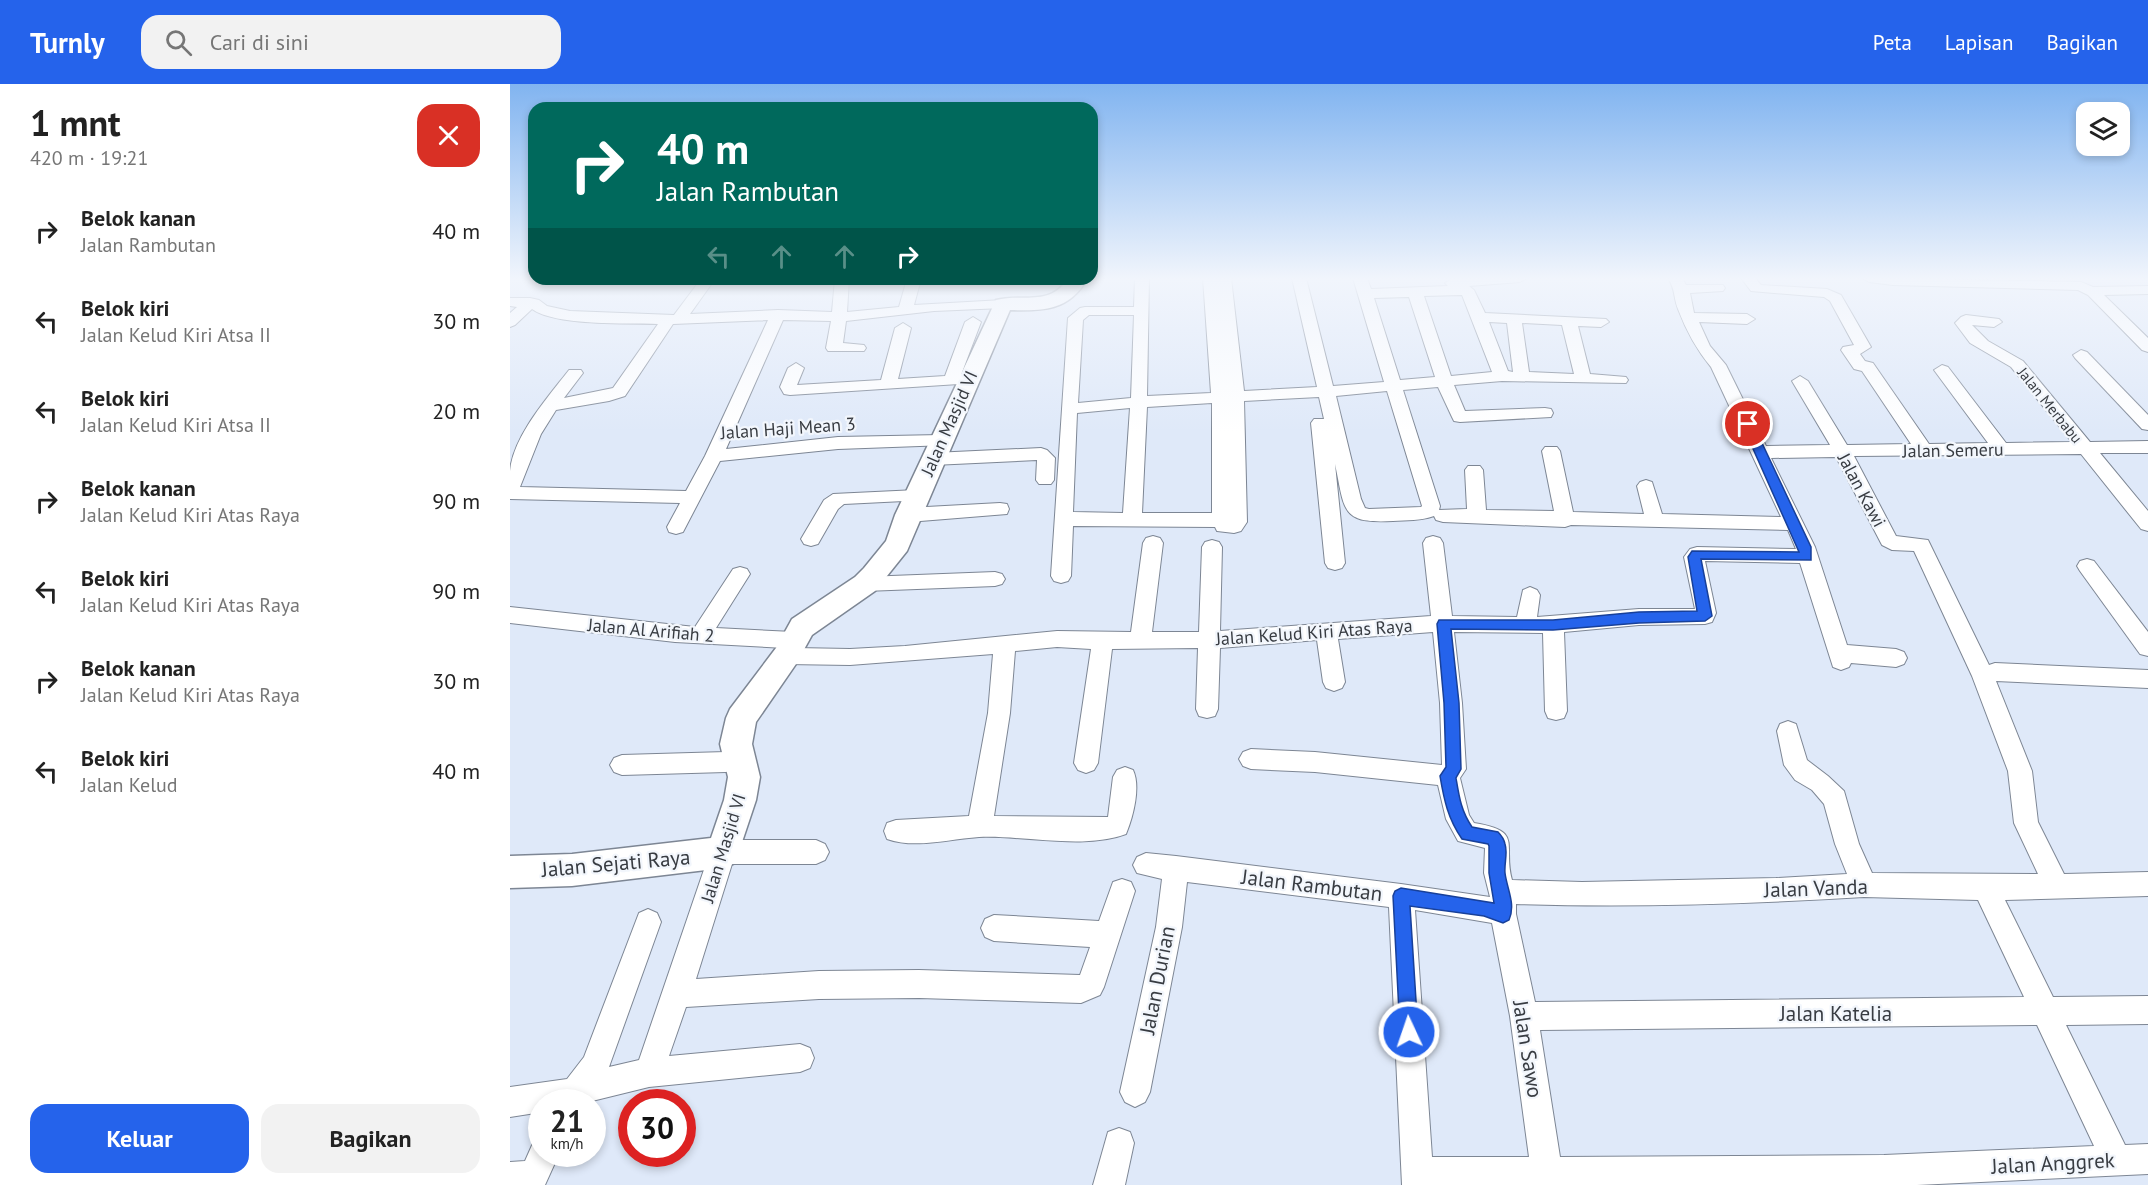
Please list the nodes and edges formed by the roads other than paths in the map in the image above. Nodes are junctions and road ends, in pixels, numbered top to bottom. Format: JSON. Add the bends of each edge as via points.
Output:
{"nodes":[{"id":1,"x":666,"y":329,"type":"edge"},
{"id":2,"x":771,"y":329,"type":"edge"},
{"id":3,"x":836,"y":329,"type":"edge"},
{"id":4,"x":903,"y":329,"type":"edge"},
{"id":5,"x":972,"y":329,"type":"edge"},
{"id":6,"x":988,"y":329,"type":"edge"},
{"id":7,"x":1076,"y":329,"type":"edge"},
{"id":8,"x":1140,"y":329,"type":"edge"},
{"id":9,"x":1218,"y":329,"type":"edge"},
{"id":10,"x":1226,"y":329,"type":"edge"},
{"id":11,"x":1308,"y":329,"type":"edge"},
{"id":12,"x":1375,"y":329,"type":"edge"},
{"id":13,"x":1428,"y":329,"type":"edge"},
{"id":14,"x":1485,"y":329,"type":"edge"},
{"id":15,"x":1515,"y":329,"type":"edge"},
{"id":16,"x":1571,"y":329,"type":"edge"},
{"id":17,"x":1695,"y":329,"type":"edge"},
{"id":18,"x":1853,"y":329,"type":"edge"},
{"id":19,"x":1969,"y":329,"type":"edge"},
{"id":20,"x":2130,"y":329,"type":"edge"},
{"id":21,"x":2148,"y":347,"type":"edge"},
{"id":22,"x":858,"y":348,"type":"dead end"},
{"id":23,"x":2081,"y":355,"type":"dead end"},
{"id":24,"x":796,"y":369,"type":"dead end"},
{"id":25,"x":1942,"y":370,"type":"dead end"},
{"id":26,"x":574,"y":373,"type":"dead end"},
{"id":27,"x":1502,"y":376,"type":"junction"},
{"id":28,"x":1522,"y":376,"type":"junction"},
{"id":29,"x":1583,"y":377,"type":"junction"},
{"id":30,"x":960,"y":380,"type":"junction"},
{"id":31,"x":1620,"y":380,"type":"dead end"},
{"id":32,"x":1446,"y":381,"type":"junction"},
{"id":33,"x":1800,"y":381,"type":"dead end"},
{"id":34,"x":888,"y":385,"type":"junction"},
{"id":35,"x":1393,"y":387,"type":"junction"},
{"id":36,"x":1320,"y":392,"type":"junction"},
{"id":37,"x":1228,"y":398,"type":"junction"},
{"id":38,"x":1140,"y":402,"type":"junction"},
{"id":39,"x":550,"y":406,"type":"junction"},
{"id":40,"x":1069,"y":409,"type":"junction"},
{"id":41,"x":1545,"y":413,"type":"dead end"},
{"id":42,"x":2148,"y":425,"type":"edge"},
{"id":43,"x":2148,"y":447,"type":"edge"},
{"id":44,"x":2085,"y":448,"type":"junction"},
{"id":45,"x":2001,"y":449,"type":"junction"},
{"id":46,"x":937,"y":450,"type":"junction"},
{"id":47,"x":1924,"y":450,"type":"junction"},
{"id":48,"x":1842,"y":451,"type":"junction"},
{"id":49,"x":1551,"y":452,"type":"dead end"},
{"id":50,"x":1759,"y":452,"type":"junction"},
{"id":51,"x":714,"y":456,"type":"junction"},
{"id":52,"x":1474,"y":470,"type":"dead end"},
{"id":53,"x":1045,"y":480,"type":"dead end"},
{"id":54,"x":1647,"y":486,"type":"dead end"},
{"id":55,"x":510,"y":488,"type":"edge"},
{"id":56,"x":510,"y":493,"type":"edge"},
{"id":57,"x":693,"y":497,"type":"junction"},
{"id":58,"x":918,"y":508,"type":"junction"},
{"id":59,"x":1000,"y":509,"type":"dead end"},
{"id":60,"x":1443,"y":515,"type":"dead end"},
{"id":61,"x":1477,"y":516,"type":"junction"},
{"id":62,"x":1063,"y":519,"type":"junction"},
{"id":63,"x":1132,"y":519,"type":"junction"},
{"id":64,"x":1565,"y":519,"type":"junction"},
{"id":65,"x":1655,"y":522,"type":"junction"},
{"id":66,"x":1793,"y":524,"type":"junction"},
{"id":67,"x":2148,"y":524,"type":"edge"},
{"id":68,"x":676,"y":527,"type":"dead end"},
{"id":69,"x":811,"y":539,"type":"dead end"},
{"id":70,"x":1153,"y":543,"type":"dead end"},
{"id":71,"x":1433,"y":543,"type":"dead end"},
{"id":72,"x":1212,"y":547,"type":"dead end"},
{"id":73,"x":1806,"y":556,"type":"junction"},
{"id":74,"x":1335,"y":562,"type":"dead end"},
{"id":75,"x":2087,"y":566,"type":"dead end"},
{"id":76,"x":740,"y":574,"type":"dead end"},
{"id":77,"x":1061,"y":576,"type":"dead end"},
{"id":78,"x":995,"y":579,"type":"dead end"},
{"id":79,"x":864,"y":584,"type":"junction"},
{"id":80,"x":1530,"y":595,"type":"dead end"},
{"id":81,"x":510,"y":615,"type":"edge"},
{"id":82,"x":1444,"y":624,"type":"junction"},
{"id":83,"x":1526,"y":624,"type":"junction"},
{"id":84,"x":1553,"y":625,"type":"junction"},
{"id":85,"x":1327,"y":633,"type":"junction"},
{"id":86,"x":701,"y":635,"type":"junction"},
{"id":87,"x":1142,"y":639,"type":"junction"},
{"id":88,"x":1210,"y":640,"type":"junction"},
{"id":89,"x":1102,"y":641,"type":"junction"},
{"id":90,"x":1005,"y":643,"type":"junction"},
{"id":91,"x":790,"y":648,"type":"junction"},
{"id":92,"x":2148,"y":648,"type":"edge"},
{"id":93,"x":1896,"y":658,"type":"dead end"},
{"id":94,"x":1983,"y":676,"type":"junction"},
{"id":95,"x":2148,"y":679,"type":"edge"},
{"id":96,"x":1334,"y":682,"type":"dead end"},
{"id":97,"x":1207,"y":710,"type":"dead end"},
{"id":98,"x":1556,"y":711,"type":"dead end"},
{"id":99,"x":1788,"y":731,"type":"dead end"},
{"id":100,"x":740,"y":758,"type":"junction"},
{"id":101,"x":1251,"y":759,"type":"dead end"},
{"id":102,"x":1086,"y":763,"type":"dead end"},
{"id":103,"x":622,"y":765,"type":"dead end"},
{"id":104,"x":1448,"y":776,"type":"junction"},
{"id":105,"x":1125,"y":777,"type":"dead end"},
{"id":106,"x":980,"y":826,"type":"junction"},
{"id":107,"x":896,"y":831,"type":"dead end"},
{"id":108,"x":723,"y":852,"type":"junction"},
{"id":109,"x":816,"y":852,"type":"dead end"},
{"id":110,"x":1159,"y":866,"type":"joint"},
{"id":111,"x":510,"y":872,"type":"edge"},
{"id":112,"x":2148,"y":884,"type":"edge"},
{"id":113,"x":1864,"y":885,"type":"junction"},
{"id":114,"x":2056,"y":885,"type":"junction"},
{"id":115,"x":1986,"y":888,"type":"junction"},
{"id":116,"x":1122,"y":891,"type":"dead end"},
{"id":117,"x":1401,"y":896,"type":"junction"},
{"id":118,"x":1503,"y":905,"type":"junction"},
{"id":119,"x":648,"y":922,"type":"dead end"},
{"id":120,"x":994,"y":928,"type":"dead end"},
{"id":121,"x":1107,"y":935,"type":"junction"},
{"id":122,"x":677,"y":994,"type":"junction"},
{"id":123,"x":2148,"y":1010,"type":"edge"},
{"id":124,"x":2045,"y":1011,"type":"junction"},
{"id":125,"x":1524,"y":1016,"type":"junction"},
{"id":126,"x":800,"y":1058,"type":"dead end"},
{"id":127,"x":649,"y":1072,"type":"junction"},
{"id":128,"x":578,"y":1089,"type":"edge"},
{"id":129,"x":585,"y":1089,"type":"edge"},
{"id":130,"x":1135,"y":1092,"type":"dead end"},
{"id":131,"x":528,"y":1101,"type":"edge"},
{"id":132,"x":510,"y":1102,"type":"edge"},
{"id":133,"x":1119,"y":1143,"type":"dead end"},
{"id":134,"x":2116,"y":1159,"type":"junction"},
{"id":135,"x":2148,"y":1159,"type":"edge"},
{"id":136,"x":1887,"y":1178,"type":"edge"},
{"id":137,"x":1418,"y":1179,"type":"edge"},
{"id":138,"x":1548,"y":1179,"type":"edge"},
{"id":139,"x":1109,"y":1185,"type":"edge"}],
"edges":[{"from":1,"to":39,"type":"street","via":[[619,392]]},
{"from":2,"to":51,"type":"street","name":"Jalan Haji Mean 3"},
{"from":3,"to":22,"type":"street","via":[[834,348]]},
{"from":4,"to":34,"type":"street"},
{"from":5,"to":30,"type":"street"},
{"from":6,"to":30,"type":"street","name":"Jalan Masjid VI"},
{"from":7,"to":40,"type":"street"},
{"from":8,"to":38,"type":"street"},
{"from":9,"to":37,"type":"street"},
{"from":10,"to":37,"type":"street"},
{"from":11,"to":36,"type":"street"},
{"from":12,"to":35,"type":"street"},
{"from":13,"to":32,"type":"street"},
{"from":14,"to":27,"type":"street"},
{"from":15,"to":28,"type":"street"},
{"from":16,"to":29,"type":"street"},
{"from":17,"to":50,"type":"street","via":[[1703,348],[1718,364]]},
{"from":18,"to":47,"type":"street","via":[[1863,347],[1849,350],[1860,366],[1867,366]]},
{"from":19,"to":44,"type":"street","name":"Jalan Merbabu","via":[[1981,345],[2017,364]]},
{"from":20,"to":21,"type":"street"},
{"from":23,"to":42,"type":"street"},
{"from":24,"to":34,"type":"street","via":[[790,390]]},
{"from":25,"to":45,"type":"street"},
{"from":26,"to":39,"type":"street"},
{"from":27,"to":28,"type":"street"},
{"from":27,"to":32,"type":"street"},
{"from":28,"to":29,"type":"street"},
{"from":29,"to":31,"type":"street"},
{"from":30,"to":34,"type":"street"},
{"from":30,"to":46,"type":"street","name":"Jalan Masjid VI"},
{"from":32,"to":35,"type":"street"},
{"from":32,"to":41,"type":"street","via":[[1456,411],[1463,418]]},
{"from":33,"to":48,"type":"street","name":"Jalan Kawi"},
{"from":35,"to":36,"type":"street"},
{"from":35,"to":36,"type":"street","via":[[1431,506],[1423,513],[1367,516],[1358,512]]},
{"from":36,"to":37,"type":"street"},
{"from":36,"to":74,"type":"street"},
{"from":37,"to":38,"type":"street"},
{"from":37,"to":63,"type":"street","via":[[1221,520]]},
{"from":38,"to":40,"type":"street"},
{"from":38,"to":63,"type":"street"},
{"from":39,"to":55,"type":"street"},
{"from":40,"to":62,"type":"street"},
{"from":43,"to":44,"type":"street","name":"Jalan Semeru"},
{"from":44,"to":45,"type":"street","name":"Jalan Semeru"},
{"from":44,"to":67,"type":"street","name":"Jalan Merbabu"},
{"from":45,"to":47,"type":"street","name":"Jalan Semeru"},
{"from":46,"to":51,"type":"street","name":"Jalan Haji Mean 3","via":[[838,443]]},
{"from":46,"to":53,"type":"street","name":"Jalan Haji Mean 3","via":[[1041,454],[1046,458]]},
{"from":46,"to":58,"type":"street","name":"Jalan Masjid VI"},
{"from":47,"to":48,"type":"street","name":"Jalan Semeru"},
{"from":48,"to":50,"type":"street","name":"Jalan Semeru"},
{"from":48,"to":94,"type":"street","name":"Jalan Kawi","via":[[1889,540],[1921,545]]},
{"from":49,"to":64,"type":"street"},
{"from":50,"to":66,"type":"street"},
{"from":51,"to":57,"type":"street"},
{"from":52,"to":61,"type":"street"},
{"from":54,"to":65,"type":"street"},
{"from":56,"to":57,"type":"street"},
{"from":57,"to":68,"type":"street"},
{"from":58,"to":59,"type":"street"},
{"from":58,"to":69,"type":"street","via":[[840,498],[831,505]]},
{"from":58,"to":79,"type":"street","name":"Jalan Masjid VI","via":[[898,544]]},
{"from":60,"to":61,"type":"street"},
{"from":61,"to":64,"type":"street"},
{"from":62,"to":63,"type":"street"},
{"from":62,"to":77,"type":"street"},
{"from":64,"to":65,"type":"street"},
{"from":65,"to":66,"type":"street"},
{"from":66,"to":73,"type":"street"},
{"from":70,"to":87,"type":"street"},
{"from":71,"to":82,"type":"street"},
{"from":72,"to":88,"type":"street"},
{"from":73,"to":84,"type":"street","name":"Jalan Kelud Kiri Atas Raya","via":[[1697,554],[1694,557],[1705,616]]},
{"from":73,"to":93,"type":"street","via":[[1840,657]]},
{"from":75,"to":92,"type":"street"},
{"from":76,"to":86,"type":"street"},
{"from":78,"to":79,"type":"street"},
{"from":79,"to":91,"type":"street","name":"Jalan Masjid VI","via":[[802,627]]},
{"from":80,"to":83,"type":"street"},
{"from":81,"to":86,"type":"street","name":"Jalan Al Arifiah 2"},
{"from":82,"to":83,"type":"street","name":"Jalan Kelud Kiri Atas Raya"},
{"from":82,"to":85,"type":"street","name":"Jalan Kelud Kiri Atas Raya"},
{"from":82,"to":104,"type":"street","via":[[1454,769]]},
{"from":83,"to":84,"type":"street","name":"Jalan Kelud Kiri Atas Raya"},
{"from":84,"to":98,"type":"street"},
{"from":85,"to":88,"type":"street","name":"Jalan Kelud Kiri Atas Raya"},
{"from":85,"to":96,"type":"street"},
{"from":86,"to":91,"type":"street","name":"Jalan Al Arifiah 2"},
{"from":87,"to":88,"type":"street","name":"Jalan Kelud Kiri Atas Raya"},
{"from":87,"to":89,"type":"street","name":"Jalan Kelud Kiri Atas Raya"},
{"from":88,"to":97,"type":"street"},
{"from":89,"to":90,"type":"street","name":"Jalan Kelud Kiri Atas Raya"},
{"from":89,"to":102,"type":"street"},
{"from":90,"to":91,"type":"street","name":"Jalan Kelud Kiri Atas Raya","via":[[849,657]]},
{"from":90,"to":106,"type":"street","via":[[999,713]]},
{"from":91,"to":100,"type":"street","name":"Jalan Masjid VI","via":[[741,718],[736,744]]},
{"from":94,"to":95,"type":"street","via":[[1995,672]]},
{"from":94,"to":114,"type":"street","via":[[2020,771],[2026,823]]},
{"from":99,"to":113,"type":"street","via":[[1796,765],[1834,799]]},
{"from":100,"to":103,"type":"street","via":[[726,762]]},
{"from":100,"to":108,"type":"street","name":"Jalan Masjid VI","via":[[744,777],[740,801]]},
{"from":101,"to":104,"type":"street"},
{"from":104,"to":118,"type":"street","name":"Jalan Sawo","via":[[1458,819],[1467,833],[1492,837],[1498,845],[1497,873]]},
{"from":105,"to":106,"type":"street","via":[[1117,826]]},
{"from":106,"to":107,"type":"street"},
{"from":108,"to":109,"type":"street"},
{"from":108,"to":111,"type":"street","name":"Jalan Sejati Raya","via":[[572,870]]},
{"from":108,"to":122,"type":"street","name":"Jalan Masjid VI"},
{"from":110,"to":117,"type":"street","name":"Jalan Rambutan"},
{"from":110,"to":130,"type":"street","name":"Jalan Durian","via":[[1169,927]]},
{"from":112,"to":114,"type":"street","name":"Jalan Vanda"},
{"from":113,"to":115,"type":"street","name":"Jalan Vanda"},
{"from":113,"to":118,"type":"street","name":"Jalan Vanda","via":[[1776,890],[1514,892]]},
{"from":114,"to":115,"type":"street","name":"Jalan Vanda"},
{"from":115,"to":124,"type":"street"},
{"from":116,"to":121,"type":"street"},
{"from":117,"to":118,"type":"street","name":"Jalan Rambutan","via":[[1484,908]]},
{"from":117,"to":137,"type":"street"},
{"from":118,"to":125,"type":"street","name":"Jalan Sawo"},
{"from":119,"to":128,"type":"street","via":[[595,1066]]},
{"from":120,"to":121,"type":"street"},
{"from":121,"to":122,"type":"street","via":[[1094,977],[1082,989],[830,985]]},
{"from":122,"to":127,"type":"street","name":"Jalan Masjid VI"},
{"from":123,"to":124,"type":"street","name":"Jalan Katelia"},
{"from":124,"to":125,"type":"street","name":"Jalan Katelia"},
{"from":124,"to":134,"type":"street"},
{"from":125,"to":138,"type":"street","name":"Jalan Sawo"},
{"from":126,"to":127,"type":"street"},
{"from":127,"to":129,"type":"street"},
{"from":131,"to":132,"type":"street"},
{"from":133,"to":139,"type":"street"},
{"from":134,"to":135,"type":"street","name":"Jalan Anggrek"},
{"from":134,"to":136,"type":"street","name":"Jalan Anggrek"},
{"from":136,"to":138,"type":"street","name":"Jalan Anggrek"},
{"from":137,"to":138,"type":"street","name":"Jalan Anggrek"}]}
